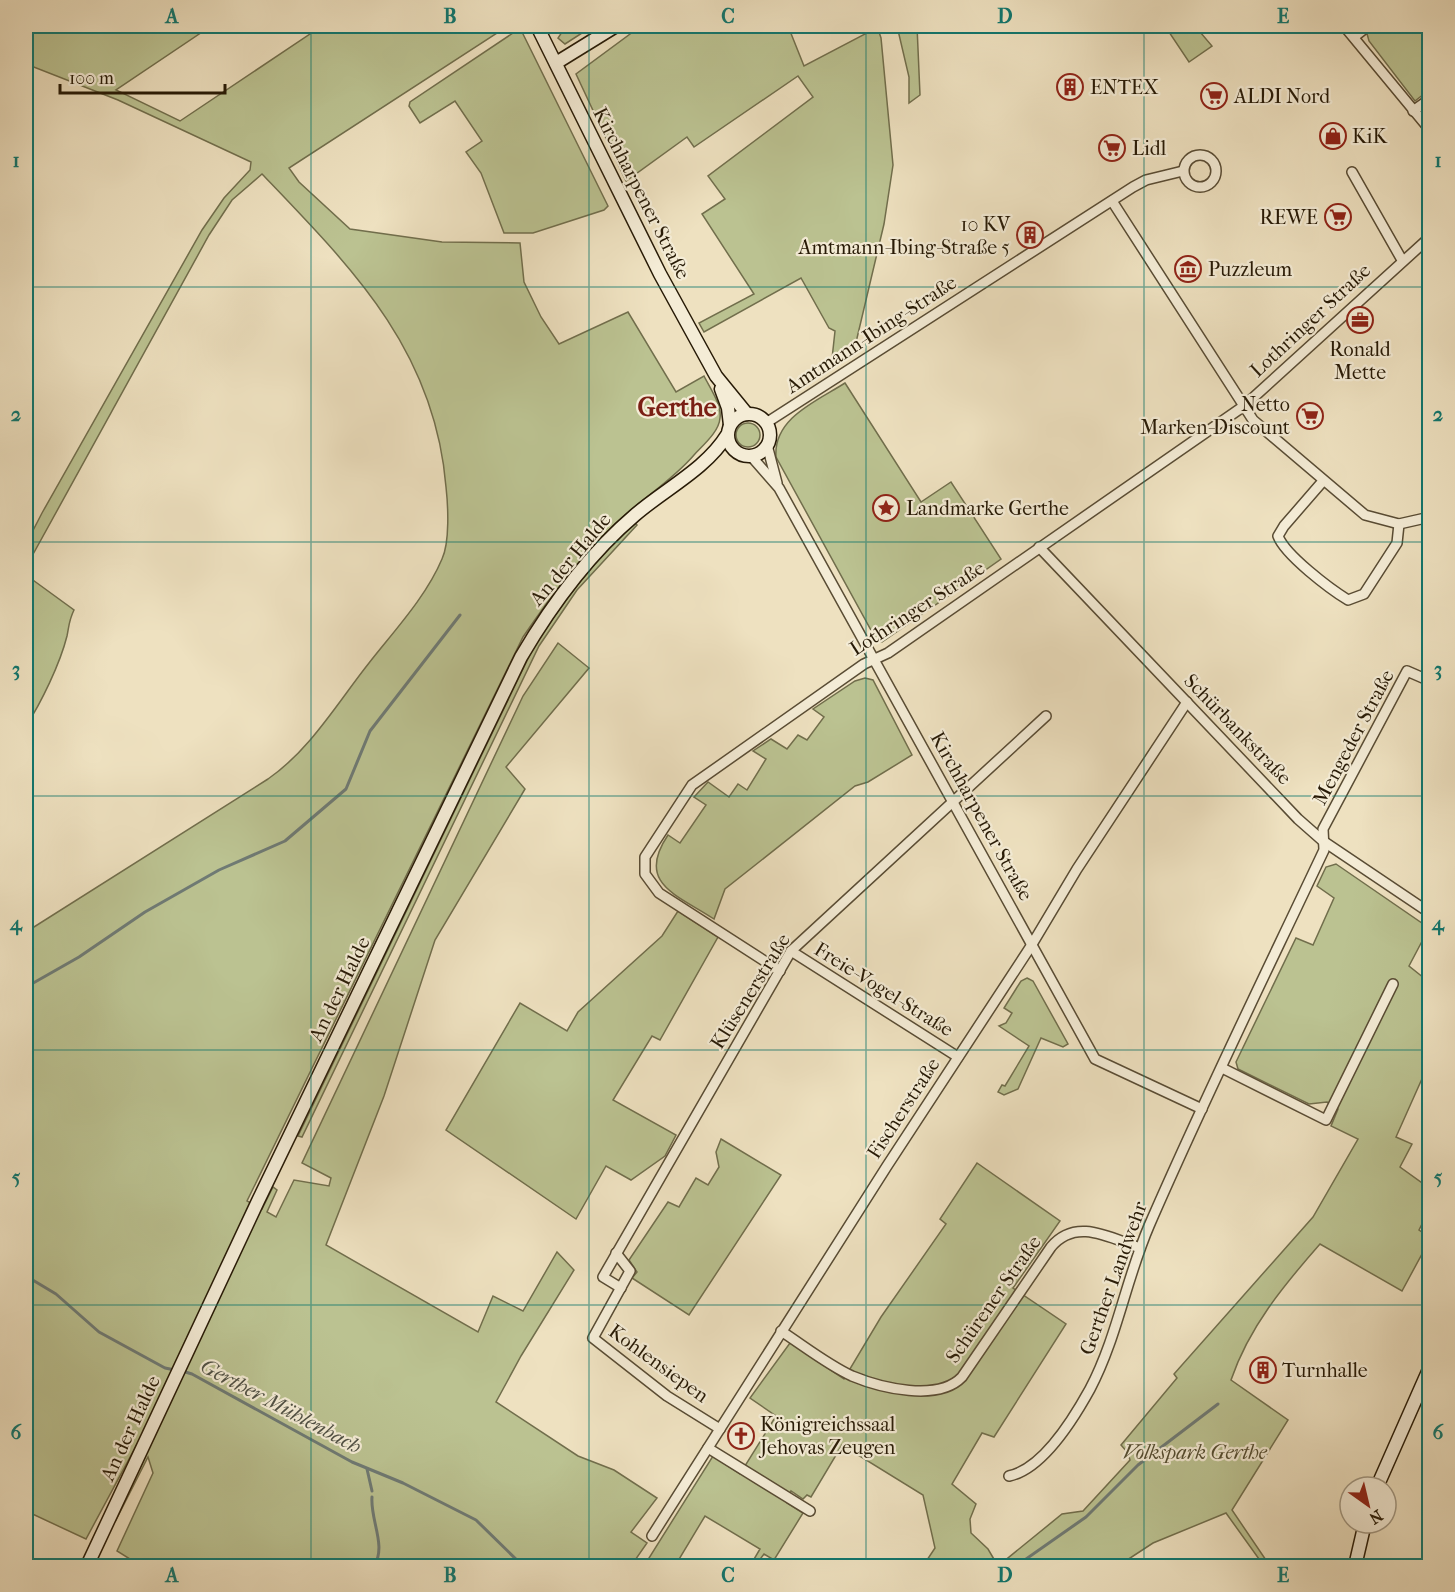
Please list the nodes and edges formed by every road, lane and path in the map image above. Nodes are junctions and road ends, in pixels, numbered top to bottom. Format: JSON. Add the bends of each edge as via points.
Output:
{"nodes":[{"id":1,"x":537,"y":26,"type":"edge"},
{"id":2,"x":616,"y":26,"type":"edge"},
{"id":3,"x":1344,"y":26,"type":"edge"},
{"id":4,"x":1368,"y":26,"type":"edge"},
{"id":5,"x":1354,"y":37,"type":"junction"},
{"id":6,"x":556,"y":63,"type":"junction"},
{"id":7,"x":1430,"y":99,"type":"edge"},
{"id":8,"x":1413,"y":111,"type":"junction"},
{"id":9,"x":1430,"y":130,"type":"edge"},
{"id":10,"x":1183,"y":171,"type":"dead end"},
{"id":11,"x":1352,"y":172,"type":"dead end"},
{"id":12,"x":1112,"y":201,"type":"junction"},
{"id":13,"x":1430,"y":237,"type":"edge"},
{"id":14,"x":1402,"y":260,"type":"junction"},
{"id":15,"x":716,"y":376,"type":"junction"},
{"id":16,"x":1244,"y":406,"type":"junction"},
{"id":17,"x":747,"y":414,"type":"junction"},
{"id":18,"x":766,"y":423,"type":"junction"},
{"id":19,"x":729,"y":430,"type":"junction"},
{"id":20,"x":767,"y":445,"type":"junction"},
{"id":21,"x":746,"y":455,"type":"junction"},
{"id":22,"x":688,"y":473,"type":"junction"},
{"id":23,"x":1323,"y":481,"type":"junction"},
{"id":24,"x":778,"y":488,"type":"junction"},
{"id":25,"x":1430,"y":517,"type":"edge"},
{"id":26,"x":1399,"y":524,"type":"junction"},
{"id":27,"x":1039,"y":548,"type":"junction"},
{"id":28,"x":873,"y":658,"type":"junction"},
{"id":29,"x":1430,"y":681,"type":"edge"},
{"id":30,"x":1187,"y":702,"type":"junction"},
{"id":31,"x":1046,"y":716,"type":"dead end"},
{"id":32,"x":953,"y":802,"type":"junction"},
{"id":33,"x":1323,"y":841,"type":"junction"},
{"id":34,"x":1430,"y":913,"type":"edge"},
{"id":35,"x":1031,"y":946,"type":"junction"},
{"id":36,"x":791,"y":951,"type":"junction"},
{"id":37,"x":780,"y":971,"type":"junction"},
{"id":38,"x":1393,"y":984,"type":"dead end"},
{"id":39,"x":957,"y":1057,"type":"junction"},
{"id":40,"x":1222,"y":1068,"type":"junction"},
{"id":41,"x":1202,"y":1109,"type":"junction"},
{"id":42,"x":1140,"y":1248,"type":"junction"},
{"id":43,"x":616,"y":1253,"type":"junction"},
{"id":44,"x":621,"y":1288,"type":"junction"},
{"id":45,"x":782,"y":1331,"type":"junction"},
{"id":46,"x":1430,"y":1367,"type":"edge"},
{"id":47,"x":720,"y":1429,"type":"junction"},
{"id":48,"x":708,"y":1448,"type":"junction"},
{"id":49,"x":1382,"y":1475,"type":"edge"},
{"id":50,"x":1009,"y":1476,"type":"dead end"},
{"id":51,"x":810,"y":1511,"type":"dead end"},
{"id":52,"x":1362,"y":1535,"type":"edge"},
{"id":53,"x":652,"y":1536,"type":"dead end"},
{"id":54,"x":87,"y":1566,"type":"edge"},
{"id":55,"x":1355,"y":1566,"type":"edge"}],
"edges":[{"from":1,"to":6,"type":"street","name":"Kirchharpener Straße"},
{"from":2,"to":6,"type":"street"},
{"from":3,"to":5,"type":"street"},
{"from":4,"to":5,"type":"street"},
{"from":5,"to":8,"type":"street"},
{"from":6,"to":15,"type":"street","name":"Kirchharpener Straße","via":[[627,209]]},
{"from":7,"to":8,"type":"street"},
{"from":8,"to":9,"type":"street"},
{"from":10,"to":12,"type":"street","name":"Amtmann-Ibing-Straße","via":[[1146,180]]},
{"from":11,"to":14,"type":"street"},
{"from":12,"to":16,"type":"street","name":"Lothringer Straße"},
{"from":12,"to":18,"type":"street","name":"Amtmann-Ibing-Straße"},
{"from":13,"to":14,"type":"street","name":"Lothringer Straße"},
{"from":14,"to":16,"type":"street","name":"Lothringer Straße"},
{"from":15,"to":17,"type":"street","name":"Kirchharpener Straße"},
{"from":15,"to":19,"type":"street","name":"Kirchharpener Straße","via":[[728,408]]},
{"from":16,"to":23,"type":"street","via":[[1253,420]]},
{"from":16,"to":27,"type":"street","name":"Lothringer Straße"},
{"from":17,"to":18,"type":"street"},
{"from":17,"to":19,"type":"street","via":[[740,416]]},
{"from":18,"to":20,"type":"street","via":[[770,434]]},
{"from":19,"to":21,"type":"street","via":[[731,446]]},
{"from":19,"to":22,"type":"street","name":"An der Halde","via":[[714,453]]},
{"from":20,"to":21,"type":"street"},
{"from":20,"to":24,"type":"street","name":"Kirchharpener Straße"},
{"from":21,"to":22,"type":"street","name":"An der Halde","via":[[725,456]]},
{"from":21,"to":24,"type":"street","name":"Kirchharpener Straße"},
{"from":22,"to":54,"type":"street","name":"An der Halde","via":[[642,509],[593,556],[557,600],[521,657]]},
{"from":23,"to":26,"type":"street","via":[[1365,515]]},
{"from":23,"to":26,"type":"street","via":[[1278,536],[1320,579],[1348,600],[1364,594],[1397,543]]},
{"from":24,"to":28,"type":"street","name":"Kirchharpener Straße"},
{"from":25,"to":26,"type":"street"},
{"from":27,"to":28,"type":"street","name":"Lothringer Straße","via":[[888,653]]},
{"from":27,"to":30,"type":"street","name":"Schürbankstraße"},
{"from":28,"to":32,"type":"street","name":"Kirchharpener Straße"},
{"from":28,"to":37,"type":"street","name":"Lothringer Straße","via":[[692,785],[646,853],[644,869],[648,882],[659,893]]},
{"from":29,"to":33,"type":"street","name":"Mengeder Straße","via":[[1407,671],[1323,829]]},
{"from":30,"to":33,"type":"street","name":"Schürbankstraße"},
{"from":30,"to":35,"type":"street","name":"Fischerstraße"},
{"from":31,"to":32,"type":"street","name":"Klüsenerstraße"},
{"from":32,"to":35,"type":"street","name":"Kirchharpener Straße"},
{"from":32,"to":36,"type":"street","name":"Klüsenerstraße"},
{"from":33,"to":34,"type":"street","name":"Schürbankstraße"},
{"from":33,"to":40,"type":"street","name":"Gerther Landwehr","via":[[1324,850]]},
{"from":35,"to":39,"type":"street","name":"Fischerstraße"},
{"from":35,"to":41,"type":"street","name":"Kirchharpener Straße","via":[[1095,1059]]},
{"from":36,"to":37,"type":"street","name":"Klüsenerstraße"},
{"from":36,"to":39,"type":"street","name":"Freie-Vogel-Straße"},
{"from":37,"to":43,"type":"street","name":"Klüsenerstraße"},
{"from":38,"to":40,"type":"street","via":[[1326,1120]]},
{"from":39,"to":45,"type":"street","name":"Fischerstraße"},
{"from":40,"to":41,"type":"street","name":"Gerther Landwehr"},
{"from":41,"to":42,"type":"street","name":"Gerther Landwehr"},
{"from":42,"to":45,"type":"street","name":"Schürener Straße","via":[[1089,1231],[1063,1235],[962,1377],[955,1384],[934,1391],[855,1377]]},
{"from":42,"to":50,"type":"street","name":"Gerther Landwehr","via":[[1125,1300],[1090,1389],[1041,1459],[1022,1474]]},
{"from":43,"to":44,"type":"street","via":[[630,1271]]},
{"from":43,"to":44,"type":"street","name":"Klüsenerstraße","via":[[603,1277]]},
{"from":44,"to":47,"type":"street","name":"Kohlensiepen","via":[[593,1338],[667,1396]]},
{"from":45,"to":47,"type":"street","name":"Fischerstraße"},
{"from":46,"to":49,"type":"street"},
{"from":47,"to":48,"type":"street","name":"Fischerstraße"},
{"from":48,"to":51,"type":"street"},
{"from":48,"to":53,"type":"street","name":"Fischerstraße"},
{"from":52,"to":55,"type":"street"}]}
